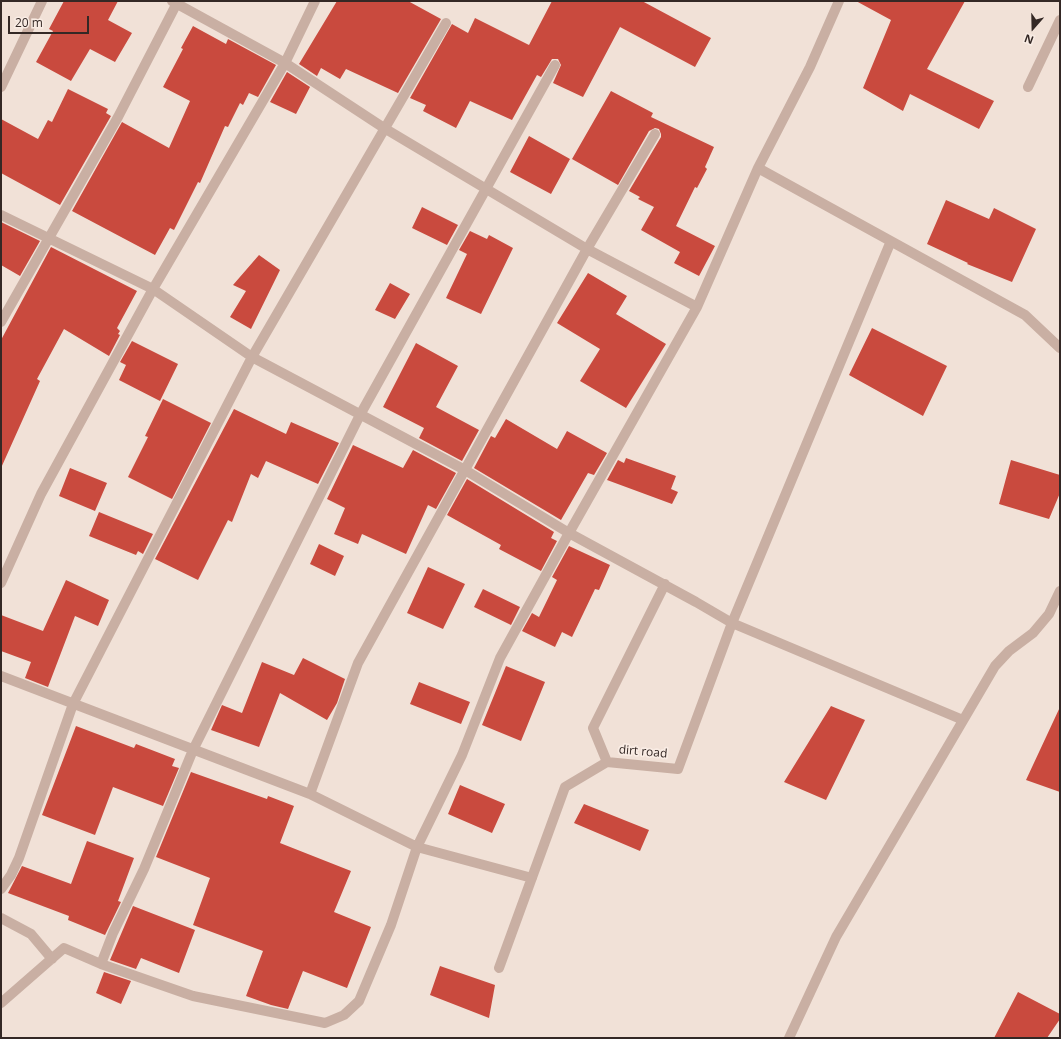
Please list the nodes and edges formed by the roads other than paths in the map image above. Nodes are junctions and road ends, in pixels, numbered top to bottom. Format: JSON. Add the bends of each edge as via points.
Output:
{"nodes":[{"id":1,"x":42,"y":1,"type":"edge"},
{"id":2,"x":315,"y":1,"type":"edge"},
{"id":3,"x":839,"y":1,"type":"edge"},
{"id":4,"x":176,"y":2,"type":"edge"},
{"id":5,"x":1060,"y":20,"type":"edge"},
{"id":6,"x":446,"y":23,"type":"dead end"},
{"id":7,"x":285,"y":63,"type":"junction"},
{"id":8,"x":555,"y":65,"type":"dead end"},
{"id":9,"x":1,"y":87,"type":"edge"},
{"id":10,"x":1028,"y":87,"type":"dead end"},
{"id":11,"x":384,"y":128,"type":"junction"},
{"id":12,"x":655,"y":134,"type":"dead end"},
{"id":13,"x":758,"y":168,"type":"junction"},
{"id":14,"x":485,"y":188,"type":"junction"},
{"id":15,"x":1,"y":215,"type":"edge"},
{"id":16,"x":50,"y":238,"type":"junction"},
{"id":17,"x":891,"y":241,"type":"junction"},
{"id":18,"x":586,"y":249,"type":"junction"},
{"id":19,"x":153,"y":289,"type":"junction"},
{"id":20,"x":697,"y":307,"type":"junction"},
{"id":21,"x":1,"y":322,"type":"edge"},
{"id":22,"x":1060,"y":348,"type":"edge"},
{"id":23,"x":252,"y":356,"type":"junction"},
{"id":24,"x":360,"y":415,"type":"junction"},
{"id":25,"x":465,"y":470,"type":"junction"},
{"id":26,"x":569,"y":533,"type":"junction"},
{"id":27,"x":1,"y":583,"type":"edge"},
{"id":28,"x":665,"y":584,"type":"junction"},
{"id":29,"x":1060,"y":591,"type":"edge"},
{"id":30,"x":732,"y":623,"type":"junction"},
{"id":31,"x":1,"y":676,"type":"edge"},
{"id":32,"x":73,"y":704,"type":"junction"},
{"id":33,"x":963,"y":720,"type":"junction"},
{"id":34,"x":193,"y":750,"type":"junction"},
{"id":35,"x":607,"y":762,"type":"junction"},
{"id":36,"x":310,"y":794,"type":"junction"},
{"id":37,"x":417,"y":847,"type":"junction"},
{"id":38,"x":532,"y":878,"type":"junction"},
{"id":39,"x":1,"y":889,"type":"edge"},
{"id":40,"x":1,"y":918,"type":"edge"},
{"id":41,"x":52,"y":959,"type":"junction"},
{"id":42,"x":101,"y":964,"type":"junction"},
{"id":43,"x":499,"y":968,"type":"dead end"},
{"id":44,"x":1,"y":1003,"type":"edge"},
{"id":45,"x":789,"y":1038,"type":"edge"}],
"edges":[{"from":1,"to":9,"type":"street"},
{"from":2,"to":7,"type":"street"},
{"from":3,"to":13,"type":"street","via":[[810,67]]},
{"from":4,"to":7,"type":"street"},
{"from":4,"to":16,"type":"street","via":[[118,117]]},
{"from":5,"to":10,"type":"street"},
{"from":6,"to":11,"type":"street"},
{"from":7,"to":11,"type":"street"},
{"from":7,"to":19,"type":"street"},
{"from":8,"to":14,"type":"street"},
{"from":11,"to":14,"type":"street"},
{"from":11,"to":23,"type":"street"},
{"from":12,"to":18,"type":"street"},
{"from":13,"to":17,"type":"street"},
{"from":13,"to":20,"type":"street"},
{"from":14,"to":18,"type":"street"},
{"from":14,"to":24,"type":"street"},
{"from":15,"to":16,"type":"street"},
{"from":16,"to":19,"type":"street"},
{"from":16,"to":21,"type":"street"},
{"from":17,"to":22,"type":"street","via":[[1025,315]]},
{"from":17,"to":30,"type":"street"},
{"from":18,"to":20,"type":"street"},
{"from":18,"to":25,"type":"street"},
{"from":19,"to":23,"type":"street"},
{"from":19,"to":27,"type":"street","via":[[41,494]]},
{"from":20,"to":26,"type":"street"},
{"from":23,"to":24,"type":"street"},
{"from":23,"to":32,"type":"street"},
{"from":24,"to":25,"type":"street"},
{"from":24,"to":34,"type":"street"},
{"from":25,"to":26,"type":"street"},
{"from":25,"to":36,"type":"street","via":[[358,663]]},
{"from":26,"to":28,"type":"street"},
{"from":26,"to":37,"type":"street","via":[[500,658],[462,755]]},
{"from":28,"to":30,"type":"street"},
{"from":28,"to":35,"type":"street","via":[[593,728]]},
{"from":29,"to":33,"type":"street","via":[[1049,614],[1033,633],[1009,651],[995,666]]},
{"from":30,"to":33,"type":"street"},
{"from":30,"to":35,"type":"street","name":"dirt road","via":[[678,769]]},
{"from":31,"to":32,"type":"street"},
{"from":32,"to":34,"type":"street"},
{"from":32,"to":39,"type":"street","via":[[19,858]]},
{"from":33,"to":45,"type":"street","via":[[836,937]]},
{"from":34,"to":36,"type":"street"},
{"from":34,"to":42,"type":"street"},
{"from":35,"to":38,"type":"street","via":[[565,786]]},
{"from":36,"to":37,"type":"street"},
{"from":37,"to":38,"type":"street"},
{"from":37,"to":42,"type":"street","via":[[391,925],[359,1000],[344,1015],[325,1023],[193,996]]},
{"from":38,"to":43,"type":"street"},
{"from":40,"to":41,"type":"street","via":[[32,934]]},
{"from":41,"to":42,"type":"street","via":[[64,948]]},
{"from":41,"to":44,"type":"street"}]}
